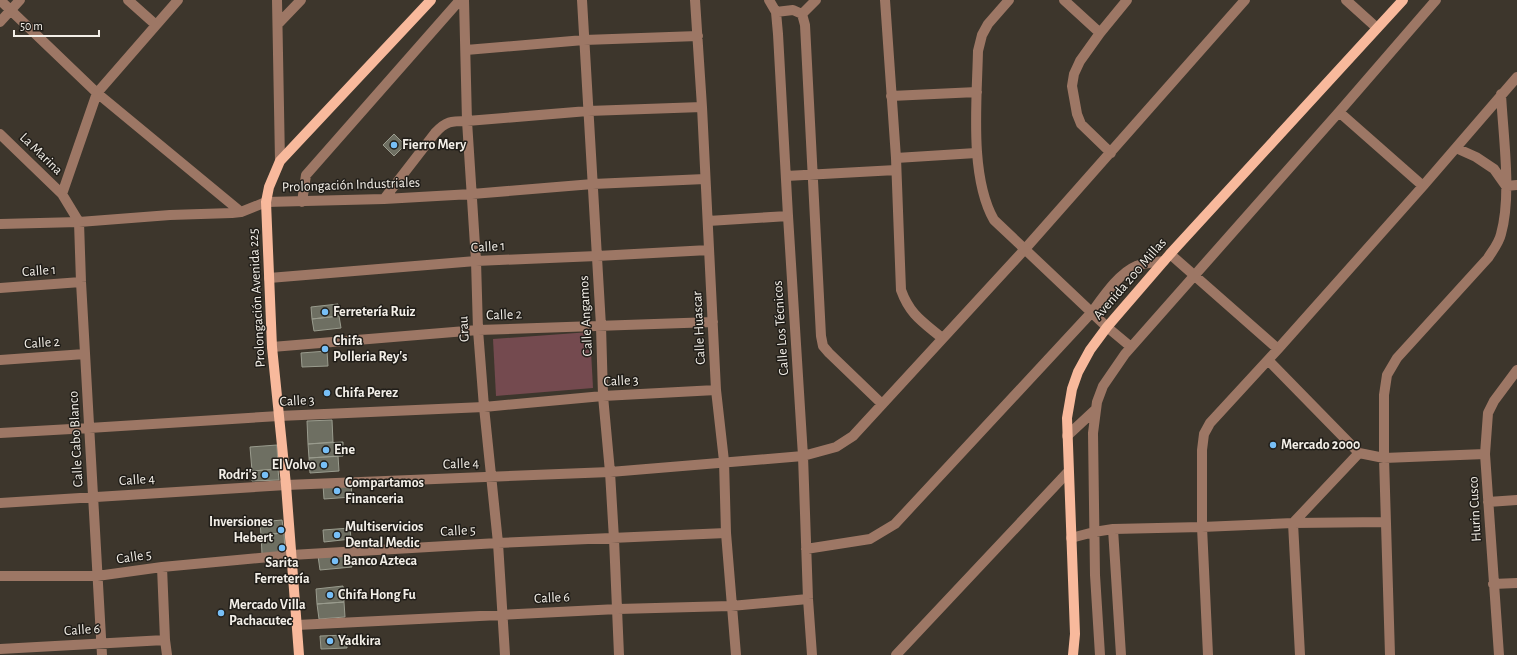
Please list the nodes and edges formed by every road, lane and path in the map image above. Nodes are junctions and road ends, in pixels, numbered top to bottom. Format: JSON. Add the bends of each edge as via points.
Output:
{"nodes":[{"id":1,"x":0,"y":0,"type":"edge"},
{"id":2,"x":20,"y":0,"type":"edge"},
{"id":3,"x":128,"y":0,"type":"edge"},
{"id":4,"x":178,"y":0,"type":"edge"},
{"id":5,"x":277,"y":0,"type":"edge"},
{"id":6,"x":301,"y":0,"type":"edge"},
{"id":7,"x":431,"y":0,"type":"edge"},
{"id":8,"x":460,"y":0,"type":"edge"},
{"id":9,"x":464,"y":0,"type":"edge"},
{"id":10,"x":582,"y":0,"type":"edge"},
{"id":11,"x":695,"y":0,"type":"edge"},
{"id":12,"x":769,"y":0,"type":"edge"},
{"id":13,"x":816,"y":0,"type":"edge"},
{"id":14,"x":885,"y":0,"type":"edge"},
{"id":15,"x":1010,"y":0,"type":"edge"},
{"id":16,"x":1064,"y":0,"type":"edge"},
{"id":17,"x":1127,"y":0,"type":"edge"},
{"id":18,"x":1245,"y":0,"type":"edge"},
{"id":19,"x":1346,"y":0,"type":"edge"},
{"id":20,"x":1403,"y":0,"type":"edge"},
{"id":21,"x":1436,"y":0,"type":"edge"},
{"id":22,"x":11,"y":10,"type":"junction"},
{"id":23,"x":776,"y":12,"type":"junction"},
{"id":24,"x":802,"y":14,"type":"junction"},
{"id":25,"x":0,"y":22,"type":"edge"},
{"id":26,"x":278,"y":24,"type":"junction"},
{"id":27,"x":156,"y":25,"type":"junction"},
{"id":28,"x":1377,"y":28,"type":"junction"},
{"id":29,"x":1100,"y":33,"type":"junction"},
{"id":30,"x":698,"y":36,"type":"junction"},
{"id":31,"x":584,"y":40,"type":"junction"},
{"id":32,"x":466,"y":50,"type":"junction"},
{"id":33,"x":1517,"y":77,"type":"edge"},
{"id":34,"x":977,"y":92,"type":"junction"},
{"id":35,"x":97,"y":93,"type":"junction"},
{"id":36,"x":1501,"y":94,"type":"junction"},
{"id":37,"x":892,"y":96,"type":"junction"},
{"id":38,"x":702,"y":107,"type":"junction"},
{"id":39,"x":588,"y":111,"type":"junction"},
{"id":40,"x":1340,"y":112,"type":"junction"},
{"id":41,"x":467,"y":121,"type":"junction"},
{"id":42,"x":0,"y":134,"type":"edge"},
{"id":43,"x":1456,"y":148,"type":"junction"},
{"id":44,"x":976,"y":153,"type":"junction"},
{"id":45,"x":1111,"y":153,"type":"junction"},
{"id":46,"x":896,"y":158,"type":"junction"},
{"id":47,"x":280,"y":161,"type":"junction"},
{"id":48,"x":896,"y":170,"type":"junction"},
{"id":49,"x":813,"y":174,"type":"junction"},
{"id":50,"x":786,"y":176,"type":"junction"},
{"id":51,"x":704,"y":179,"type":"junction"},
{"id":52,"x":593,"y":184,"type":"junction"},
{"id":53,"x":1517,"y":185,"type":"edge"},
{"id":54,"x":1423,"y":186,"type":"junction"},
{"id":55,"x":1506,"y":186,"type":"junction"},
{"id":56,"x":62,"y":194,"type":"junction"},
{"id":57,"x":472,"y":194,"type":"junction"},
{"id":58,"x":384,"y":199,"type":"junction"},
{"id":59,"x":266,"y":202,"type":"junction"},
{"id":60,"x":302,"y":202,"type":"junction"},
{"id":61,"x":242,"y":212,"type":"junction"},
{"id":62,"x":788,"y":216,"type":"junction"},
{"id":63,"x":708,"y":221,"type":"junction"},
{"id":64,"x":79,"y":222,"type":"junction"},
{"id":65,"x":0,"y":224,"type":"edge"},
{"id":66,"x":1025,"y":249,"type":"junction"},
{"id":67,"x":709,"y":250,"type":"junction"},
{"id":68,"x":597,"y":256,"type":"junction"},
{"id":69,"x":1167,"y":258,"type":"junction"},
{"id":70,"x":476,"y":261,"type":"junction"},
{"id":71,"x":1194,"y":275,"type":"junction"},
{"id":72,"x":269,"y":278,"type":"junction"},
{"id":73,"x":81,"y":282,"type":"junction"},
{"id":74,"x":0,"y":288,"type":"edge"},
{"id":75,"x":1092,"y":312,"type":"junction"},
{"id":76,"x":712,"y":322,"type":"junction"},
{"id":77,"x":601,"y":326,"type":"junction"},
{"id":78,"x":1107,"y":327,"type":"junction"},
{"id":79,"x":478,"y":330,"type":"junction"},
{"id":80,"x":942,"y":338,"type":"junction"},
{"id":81,"x":272,"y":346,"type":"junction"},
{"id":82,"x":1131,"y":347,"type":"junction"},
{"id":83,"x":1278,"y":349,"type":"junction"},
{"id":84,"x":85,"y":354,"type":"junction"},
{"id":85,"x":0,"y":360,"type":"edge"},
{"id":86,"x":1268,"y":360,"type":"junction"},
{"id":87,"x":1517,"y":370,"type":"edge"},
{"id":88,"x":716,"y":390,"type":"junction"},
{"id":89,"x":603,"y":396,"type":"junction"},
{"id":90,"x":882,"y":404,"type":"junction"},
{"id":91,"x":484,"y":406,"type":"junction"},
{"id":92,"x":1095,"y":410,"type":"junction"},
{"id":93,"x":279,"y":416,"type":"junction"},
{"id":94,"x":89,"y":428,"type":"junction"},
{"id":95,"x":0,"y":433,"type":"edge"},
{"id":96,"x":1067,"y":436,"type":"junction"},
{"id":97,"x":1359,"y":453,"type":"junction"},
{"id":98,"x":1485,"y":454,"type":"junction"},
{"id":99,"x":803,"y":456,"type":"junction"},
{"id":100,"x":1384,"y":458,"type":"junction"},
{"id":101,"x":724,"y":461,"type":"junction"},
{"id":102,"x":610,"y":472,"type":"junction"},
{"id":103,"x":1068,"y":472,"type":"junction"},
{"id":104,"x":491,"y":477,"type":"junction"},
{"id":105,"x":286,"y":484,"type":"junction"},
{"id":106,"x":93,"y":497,"type":"junction"},
{"id":107,"x":1517,"y":500,"type":"edge"},
{"id":108,"x":1488,"y":502,"type":"junction"},
{"id":109,"x":0,"y":503,"type":"edge"},
{"id":110,"x":1386,"y":522,"type":"junction"},
{"id":111,"x":1293,"y":523,"type":"junction"},
{"id":112,"x":1202,"y":527,"type":"junction"},
{"id":113,"x":1113,"y":529,"type":"junction"},
{"id":114,"x":1094,"y":532,"type":"junction"},
{"id":115,"x":726,"y":533,"type":"junction"},
{"id":116,"x":1071,"y":538,"type":"junction"},
{"id":117,"x":614,"y":539,"type":"junction"},
{"id":118,"x":498,"y":543,"type":"junction"},
{"id":119,"x":806,"y":549,"type":"junction"},
{"id":120,"x":291,"y":555,"type":"junction"},
{"id":121,"x":162,"y":567,"type":"junction"},
{"id":122,"x":0,"y":576,"type":"edge"},
{"id":123,"x":97,"y":576,"type":"junction"},
{"id":124,"x":1517,"y":583,"type":"edge"},
{"id":125,"x":1493,"y":584,"type":"junction"},
{"id":126,"x":808,"y":599,"type":"junction"},
{"id":127,"x":731,"y":606,"type":"junction"},
{"id":128,"x":618,"y":609,"type":"junction"},
{"id":129,"x":502,"y":614,"type":"junction"},
{"id":130,"x":297,"y":625,"type":"junction"},
{"id":131,"x":165,"y":640,"type":"junction"},
{"id":132,"x":101,"y":642,"type":"junction"},
{"id":133,"x":0,"y":649,"type":"edge"},
{"id":134,"x":102,"y":655,"type":"edge"},
{"id":135,"x":167,"y":655,"type":"edge"},
{"id":136,"x":299,"y":655,"type":"edge"},
{"id":137,"x":504,"y":655,"type":"edge"},
{"id":138,"x":619,"y":655,"type":"edge"},
{"id":139,"x":736,"y":655,"type":"edge"},
{"id":140,"x":812,"y":655,"type":"edge"},
{"id":141,"x":896,"y":655,"type":"edge"},
{"id":142,"x":1073,"y":655,"type":"edge"},
{"id":143,"x":1100,"y":655,"type":"edge"},
{"id":144,"x":1121,"y":655,"type":"edge"},
{"id":145,"x":1208,"y":655,"type":"edge"},
{"id":146,"x":1300,"y":655,"type":"edge"},
{"id":147,"x":1390,"y":655,"type":"edge"},
{"id":148,"x":1499,"y":655,"type":"edge"}],
"edges":[{"from":1,"to":22,"type":"street"},
{"from":2,"to":22,"type":"street"},
{"from":3,"to":27,"type":"street"},
{"from":4,"to":27,"type":"street"},
{"from":5,"to":26,"type":"street"},
{"from":6,"to":26,"type":"street"},
{"from":7,"to":47,"type":"main road","name":"Prolongación Avenida 225"},
{"from":8,"to":60,"type":"street","via":[[306,175]]},
{"from":9,"to":32,"type":"street","name":"Grau"},
{"from":10,"to":31,"type":"street","name":"Calle Angamos"},
{"from":11,"to":30,"type":"street","name":"Calle Huascar"},
{"from":12,"to":23,"type":"street","name":"Calle Los Técnicos"},
{"from":13,"to":24,"type":"street"},
{"from":14,"to":37,"type":"street"},
{"from":15,"to":34,"type":"street","via":[[988,24],[982,35],[978,51]]},
{"from":16,"to":29,"type":"street"},
{"from":17,"to":29,"type":"street"},
{"from":18,"to":45,"type":"street","name":"Calle 4"},
{"from":19,"to":28,"type":"street"},
{"from":20,"to":28,"type":"main road","name":"Avenida 200 Millas"},
{"from":21,"to":40,"type":"street"},
{"from":22,"to":25,"type":"street"},
{"from":22,"to":35,"type":"street"},
{"from":23,"to":24,"type":"street","via":[[793,10]]},
{"from":23,"to":50,"type":"street","name":"Calle Los Técnicos"},
{"from":24,"to":49,"type":"street","via":[[805,26]]},
{"from":26,"to":47,"type":"street"},
{"from":27,"to":35,"type":"street"},
{"from":28,"to":69,"type":"main road","name":"Avenida 200 Millas"},
{"from":29,"to":45,"type":"street","via":[[1080,61],[1072,86],[1081,124]]},
{"from":30,"to":31,"type":"street"},
{"from":30,"to":38,"type":"street","name":"Calle Huascar"},
{"from":31,"to":32,"type":"street"},
{"from":31,"to":39,"type":"street","name":"Calle Angamos"},
{"from":32,"to":41,"type":"street","name":"Grau"},
{"from":33,"to":36,"type":"street"},
{"from":34,"to":37,"type":"street"},
{"from":34,"to":44,"type":"street"},
{"from":35,"to":56,"type":"street"},
{"from":35,"to":61,"type":"street"},
{"from":36,"to":43,"type":"street"},
{"from":36,"to":55,"type":"street"},
{"from":37,"to":46,"type":"street"},
{"from":38,"to":39,"type":"street"},
{"from":38,"to":51,"type":"street","name":"Calle Huascar"},
{"from":39,"to":41,"type":"street"},
{"from":39,"to":52,"type":"street","name":"Calle Angamos"},
{"from":40,"to":54,"type":"street"},
{"from":40,"to":71,"type":"street"},
{"from":41,"to":57,"type":"street","name":"Grau"},
{"from":41,"to":58,"type":"street","via":[[443,124]]},
{"from":42,"to":56,"type":"street","name":"La Marina"},
{"from":43,"to":54,"type":"street"},
{"from":43,"to":55,"type":"street","via":[[1494,169]]},
{"from":44,"to":46,"type":"street"},
{"from":44,"to":66,"type":"street","via":[[987,208],[994,220]]},
{"from":45,"to":66,"type":"street","name":"Calle 4"},
{"from":46,"to":48,"type":"street"},
{"from":47,"to":59,"type":"main road","name":"Prolongación Avenida 225"},
{"from":48,"to":49,"type":"street"},
{"from":48,"to":80,"type":"street","via":[[902,290],[906,304],[913,314]]},
{"from":49,"to":50,"type":"street"},
{"from":49,"to":90,"type":"street","via":[[823,346]]},
{"from":50,"to":62,"type":"street","name":"Calle Los Técnicos"},
{"from":51,"to":52,"type":"street","name":"Prolongación Industriales"},
{"from":51,"to":63,"type":"street","name":"Calle Huascar"},
{"from":52,"to":57,"type":"street","name":"Prolongación Industriales"},
{"from":52,"to":68,"type":"street","name":"Calle Angamos"},
{"from":53,"to":55,"type":"street"},
{"from":54,"to":83,"type":"street"},
{"from":55,"to":100,"type":"street","via":[[1504,221],[1496,246],[1397,358],[1387,375],[1384,395]]},
{"from":56,"to":64,"type":"street","name":"La Marina"},
{"from":57,"to":58,"type":"street","name":"Prolongación Industriales"},
{"from":57,"to":70,"type":"street","name":"Grau"},
{"from":58,"to":60,"type":"street","name":"Prolongación Industriales"},
{"from":59,"to":60,"type":"street","name":"Prolongación Industriales"},
{"from":59,"to":61,"type":"street","name":"Prolongación Industriales"},
{"from":59,"to":72,"type":"main road","name":"Prolongación Avenida 225"},
{"from":61,"to":64,"type":"street","name":"Prolongación Industriales"},
{"from":62,"to":63,"type":"street"},
{"from":62,"to":99,"type":"street","name":"Calle Los Técnicos"},
{"from":63,"to":67,"type":"street","name":"Calle Huascar"},
{"from":64,"to":65,"type":"street","name":"Prolongación Industriales"},
{"from":64,"to":73,"type":"street","name":"Calle Cabo Blanco"},
{"from":66,"to":75,"type":"street"},
{"from":66,"to":80,"type":"street","name":"Calle 4"},
{"from":67,"to":68,"type":"street","name":"Calle 1"},
{"from":67,"to":76,"type":"street","name":"Calle Huascar"},
{"from":68,"to":70,"type":"street","name":"Calle 1"},
{"from":68,"to":77,"type":"street","name":"Calle Angamos"},
{"from":69,"to":71,"type":"street"},
{"from":69,"to":75,"type":"street","via":[[1145,263],[1127,271]]},
{"from":69,"to":78,"type":"main road","name":"Avenida 200 Millas"},
{"from":70,"to":72,"type":"street","name":"Calle 1"},
{"from":70,"to":79,"type":"street","name":"Grau"},
{"from":71,"to":82,"type":"street"},
{"from":71,"to":83,"type":"street"},
{"from":72,"to":81,"type":"main road","name":"Prolongación Avenida 225"},
{"from":73,"to":74,"type":"street","name":"Calle 1"},
{"from":73,"to":84,"type":"street","name":"Calle Cabo Blanco"},
{"from":75,"to":78,"type":"street"},
{"from":75,"to":119,"type":"street","via":[[895,524],[870,539]]},
{"from":76,"to":77,"type":"street","name":"Calle 2"},
{"from":76,"to":88,"type":"street","name":"Calle Huascar"},
{"from":77,"to":79,"type":"street","name":"Calle 2"},
{"from":77,"to":89,"type":"street","name":"Calle Angamos"},
{"from":78,"to":82,"type":"street"},
{"from":78,"to":96,"type":"main road","name":"Avenida 200 Millas","via":[[1078,372],[1069,405]]},
{"from":79,"to":81,"type":"street","name":"Calle 2"},
{"from":79,"to":91,"type":"street","name":"Grau"},
{"from":80,"to":90,"type":"street","name":"Calle 4"},
{"from":81,"to":93,"type":"main road","name":"Prolongación Avenida 225"},
{"from":82,"to":92,"type":"street","via":[[1103,386]]},
{"from":83,"to":86,"type":"street"},
{"from":84,"to":85,"type":"street","name":"Calle 2"},
{"from":84,"to":94,"type":"street","name":"Calle Cabo Blanco"},
{"from":86,"to":97,"type":"street"},
{"from":86,"to":112,"type":"street","via":[[1210,422],[1204,434]]},
{"from":87,"to":98,"type":"street","name":"Hurin Cusco","via":[[1488,413]]},
{"from":88,"to":89,"type":"street","name":"Calle 3"},
{"from":88,"to":101,"type":"street","name":"Calle Huascar"},
{"from":89,"to":91,"type":"street","name":"Calle 3"},
{"from":89,"to":102,"type":"street","name":"Calle Angamos"},
{"from":90,"to":99,"type":"street","name":"Calle 4","via":[[852,436],[836,447]]},
{"from":91,"to":93,"type":"street","name":"Calle 3"},
{"from":91,"to":104,"type":"street","name":"Grau"},
{"from":92,"to":96,"type":"street"},
{"from":92,"to":114,"type":"street"},
{"from":93,"to":94,"type":"street","name":"Calle 3"},
{"from":93,"to":105,"type":"main road","name":"Prolongación Avenida 225"},
{"from":94,"to":95,"type":"street","name":"Calle 3"},
{"from":94,"to":106,"type":"street","name":"Calle Cabo Blanco"},
{"from":96,"to":103,"type":"main road","name":"Avenida 200 Millas"},
{"from":97,"to":100,"type":"street"},
{"from":97,"to":111,"type":"street"},
{"from":98,"to":100,"type":"street"},
{"from":98,"to":108,"type":"street","name":"Hurin Cusco"},
{"from":99,"to":101,"type":"street","name":"Calle 4"},
{"from":99,"to":119,"type":"street","name":"Calle Los Técnicos"},
{"from":100,"to":110,"type":"street"},
{"from":101,"to":102,"type":"street","name":"Calle 4"},
{"from":101,"to":115,"type":"street","name":"Calle Huascar"},
{"from":102,"to":104,"type":"street","name":"Calle 4"},
{"from":102,"to":117,"type":"street","name":"Calle Angamos"},
{"from":103,"to":116,"type":"main road","name":"Avenida 200 Millas"},
{"from":103,"to":141,"type":"street"},
{"from":104,"to":105,"type":"street","name":"Calle 4"},
{"from":104,"to":118,"type":"street","name":"Grau"},
{"from":105,"to":106,"type":"street","name":"Calle 4"},
{"from":105,"to":120,"type":"main road","name":"Prolongación Avenida 225"},
{"from":106,"to":109,"type":"street","name":"Calle 4"},
{"from":106,"to":123,"type":"street","name":"Calle Cabo Blanco"},
{"from":107,"to":108,"type":"street"},
{"from":108,"to":125,"type":"street","name":"Hurin Cusco"},
{"from":110,"to":111,"type":"street"},
{"from":110,"to":147,"type":"street"},
{"from":111,"to":112,"type":"street"},
{"from":111,"to":146,"type":"street"},
{"from":112,"to":113,"type":"street"},
{"from":112,"to":145,"type":"street"},
{"from":113,"to":114,"type":"street"},
{"from":113,"to":144,"type":"street"},
{"from":114,"to":116,"type":"street"},
{"from":114,"to":143,"type":"street"},
{"from":115,"to":117,"type":"street","name":"Calle 5"},
{"from":115,"to":127,"type":"street","name":"Calle Huascar"},
{"from":116,"to":142,"type":"main road","name":"Avenida 200 Millas","via":[[1075,634]]},
{"from":117,"to":118,"type":"street","name":"Calle 5"},
{"from":117,"to":128,"type":"street","name":"Calle Angamos"},
{"from":118,"to":120,"type":"street","name":"Calle 5"},
{"from":118,"to":129,"type":"street","name":"Grau"},
{"from":119,"to":126,"type":"street","name":"Calle Los Técnicos"},
{"from":120,"to":121,"type":"street","name":"Calle 5"},
{"from":120,"to":130,"type":"main road","name":"Prolongación Avenida 225"},
{"from":121,"to":123,"type":"street","name":"Calle 5"},
{"from":121,"to":131,"type":"street"},
{"from":122,"to":123,"type":"street","name":"Calle 5"},
{"from":123,"to":132,"type":"street","name":"Calle Cabo Blanco"},
{"from":124,"to":125,"type":"street"},
{"from":125,"to":148,"type":"street","name":"Hurin Cusco"},
{"from":126,"to":127,"type":"street","name":"Calle 6"},
{"from":126,"to":140,"type":"street","name":"Calle Los Técnicos"},
{"from":127,"to":128,"type":"street","name":"Calle 6"},
{"from":127,"to":139,"type":"street","name":"Calle Huascar"},
{"from":128,"to":129,"type":"street","name":"Calle 6"},
{"from":128,"to":138,"type":"street","name":"Calle Angamos"},
{"from":129,"to":130,"type":"street","name":"Calle 6"},
{"from":129,"to":137,"type":"street","name":"Grau"},
{"from":130,"to":136,"type":"main road","name":"Prolongación Avenida 225"},
{"from":131,"to":132,"type":"street","name":"Calle 6"},
{"from":131,"to":135,"type":"street"},
{"from":132,"to":133,"type":"street","name":"Calle 6"},
{"from":132,"to":134,"type":"street","name":"Calle Cabo Blanco"}]}
